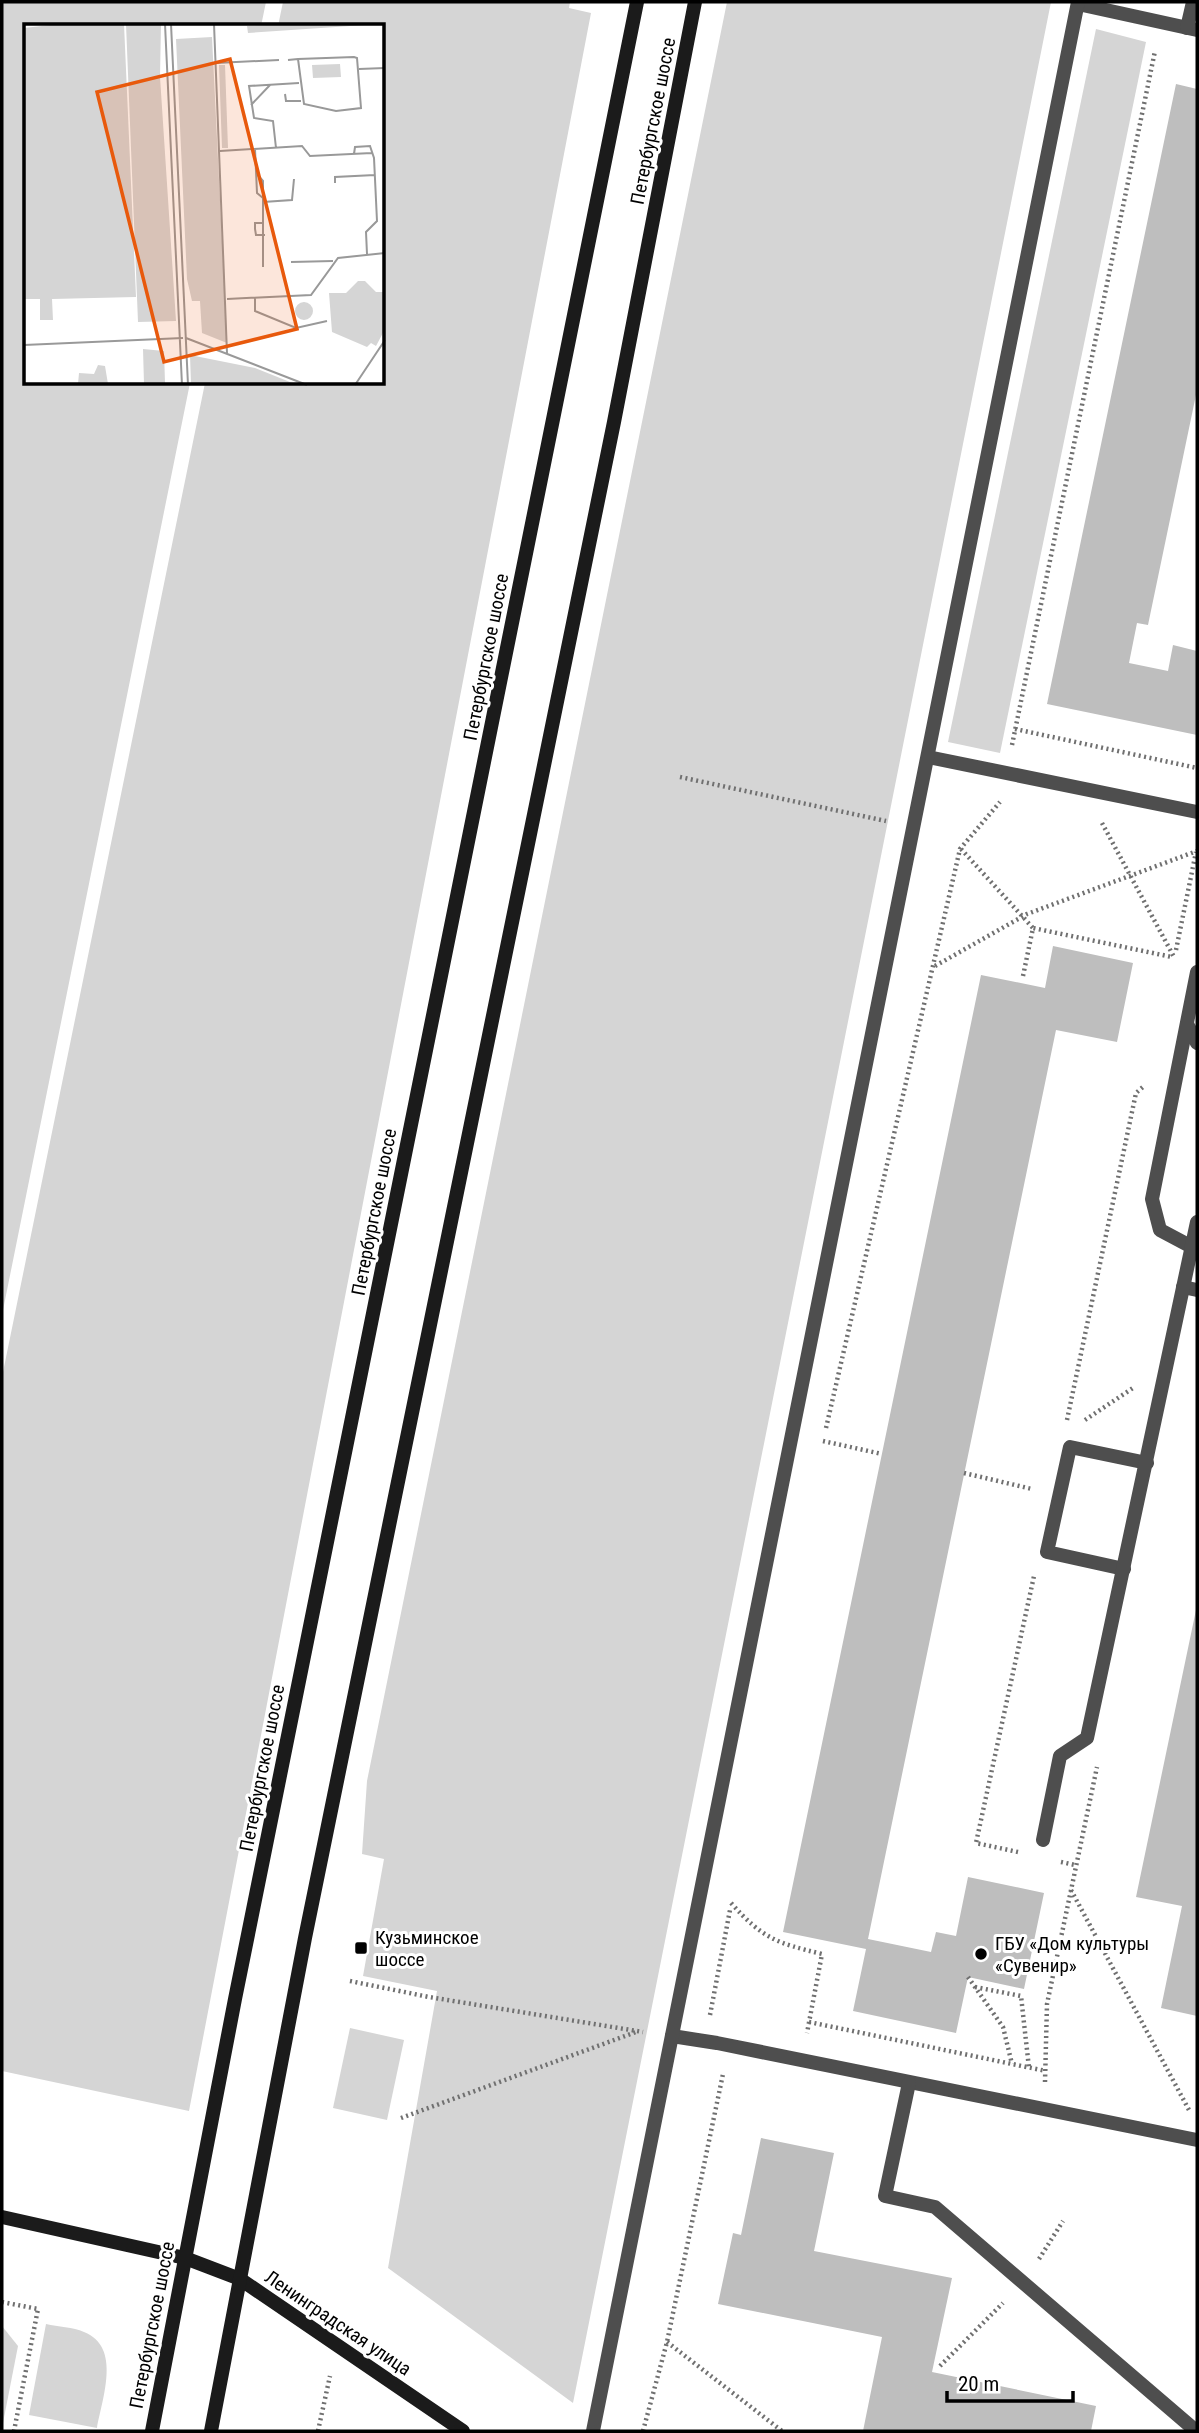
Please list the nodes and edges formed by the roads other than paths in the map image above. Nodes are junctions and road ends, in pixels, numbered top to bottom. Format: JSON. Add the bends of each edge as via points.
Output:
{"nodes":[{"id":1,"x":637,"y":2,"type":"edge"},
{"id":2,"x":695,"y":2,"type":"edge"},
{"id":3,"x":1193,"y":2,"type":"edge"},
{"id":4,"x":1078,"y":3,"type":"edge"},
{"id":5,"x":1192,"y":29,"type":"edge"},
{"id":6,"x":928,"y":757,"type":"junction"},
{"id":7,"x":1197,"y":813,"type":"edge"},
{"id":8,"x":1197,"y":972,"type":"edge"},
{"id":9,"x":1187,"y":1024,"type":"junction"},
{"id":10,"x":1197,"y":1043,"type":"edge"},
{"id":11,"x":1197,"y":1222,"type":"edge"},
{"id":12,"x":1192,"y":1247,"type":"junction"},
{"id":13,"x":1190,"y":1288,"type":"edge"},
{"id":14,"x":1147,"y":1463,"type":"junction"},
{"id":15,"x":1124,"y":1569,"type":"junction"},
{"id":16,"x":1043,"y":1840,"type":"dead end"},
{"id":17,"x":672,"y":2036,"type":"junction"},
{"id":18,"x":909,"y":2083,"type":"junction"},
{"id":19,"x":1197,"y":2140,"type":"edge"},
{"id":20,"x":2,"y":2217,"type":"edge"},
{"id":21,"x":185,"y":2258,"type":"junction"},
{"id":22,"x":240,"y":2279,"type":"junction"},
{"id":23,"x":152,"y":2431,"type":"edge"},
{"id":24,"x":211,"y":2431,"type":"edge"},
{"id":25,"x":463,"y":2431,"type":"edge"},
{"id":26,"x":593,"y":2431,"type":"edge"},
{"id":27,"x":1196,"y":2431,"type":"edge"}],
"edges":[{"from":1,"to":21,"type":"main road","name":"Петербургское шоссе"},
{"from":2,"to":22,"type":"main road","name":"Петербургское шоссе"},
{"from":3,"to":5,"type":"street"},
{"from":4,"to":5,"type":"street"},
{"from":4,"to":6,"type":"street"},
{"from":6,"to":7,"type":"street"},
{"from":6,"to":17,"type":"street"},
{"from":8,"to":9,"type":"street"},
{"from":9,"to":10,"type":"street"},
{"from":9,"to":12,"type":"street","via":[[1152,1199],[1160,1230]]},
{"from":11,"to":12,"type":"street"},
{"from":12,"to":13,"type":"street"},
{"from":13,"to":14,"type":"street","via":[[1167,1365]]},
{"from":14,"to":15,"type":"street"},
{"from":14,"to":15,"type":"street","via":[[1070,1447],[1059,1495],[1047,1552]]},
{"from":15,"to":16,"type":"street","via":[[1087,1738],[1060,1756]]},
{"from":17,"to":18,"type":"street"},
{"from":17,"to":26,"type":"street"},
{"from":18,"to":19,"type":"street"},
{"from":18,"to":27,"type":"street","via":[[886,2196],[935,2207]]},
{"from":20,"to":21,"type":"main road"},
{"from":21,"to":22,"type":"main road","name":"Ленинградская улица"},
{"from":21,"to":23,"type":"main road","name":"Петербургское шоссе"},
{"from":22,"to":24,"type":"main road","name":"Петербургское шоссе"},
{"from":22,"to":25,"type":"main road","name":"Ленинградская улица"}]}
